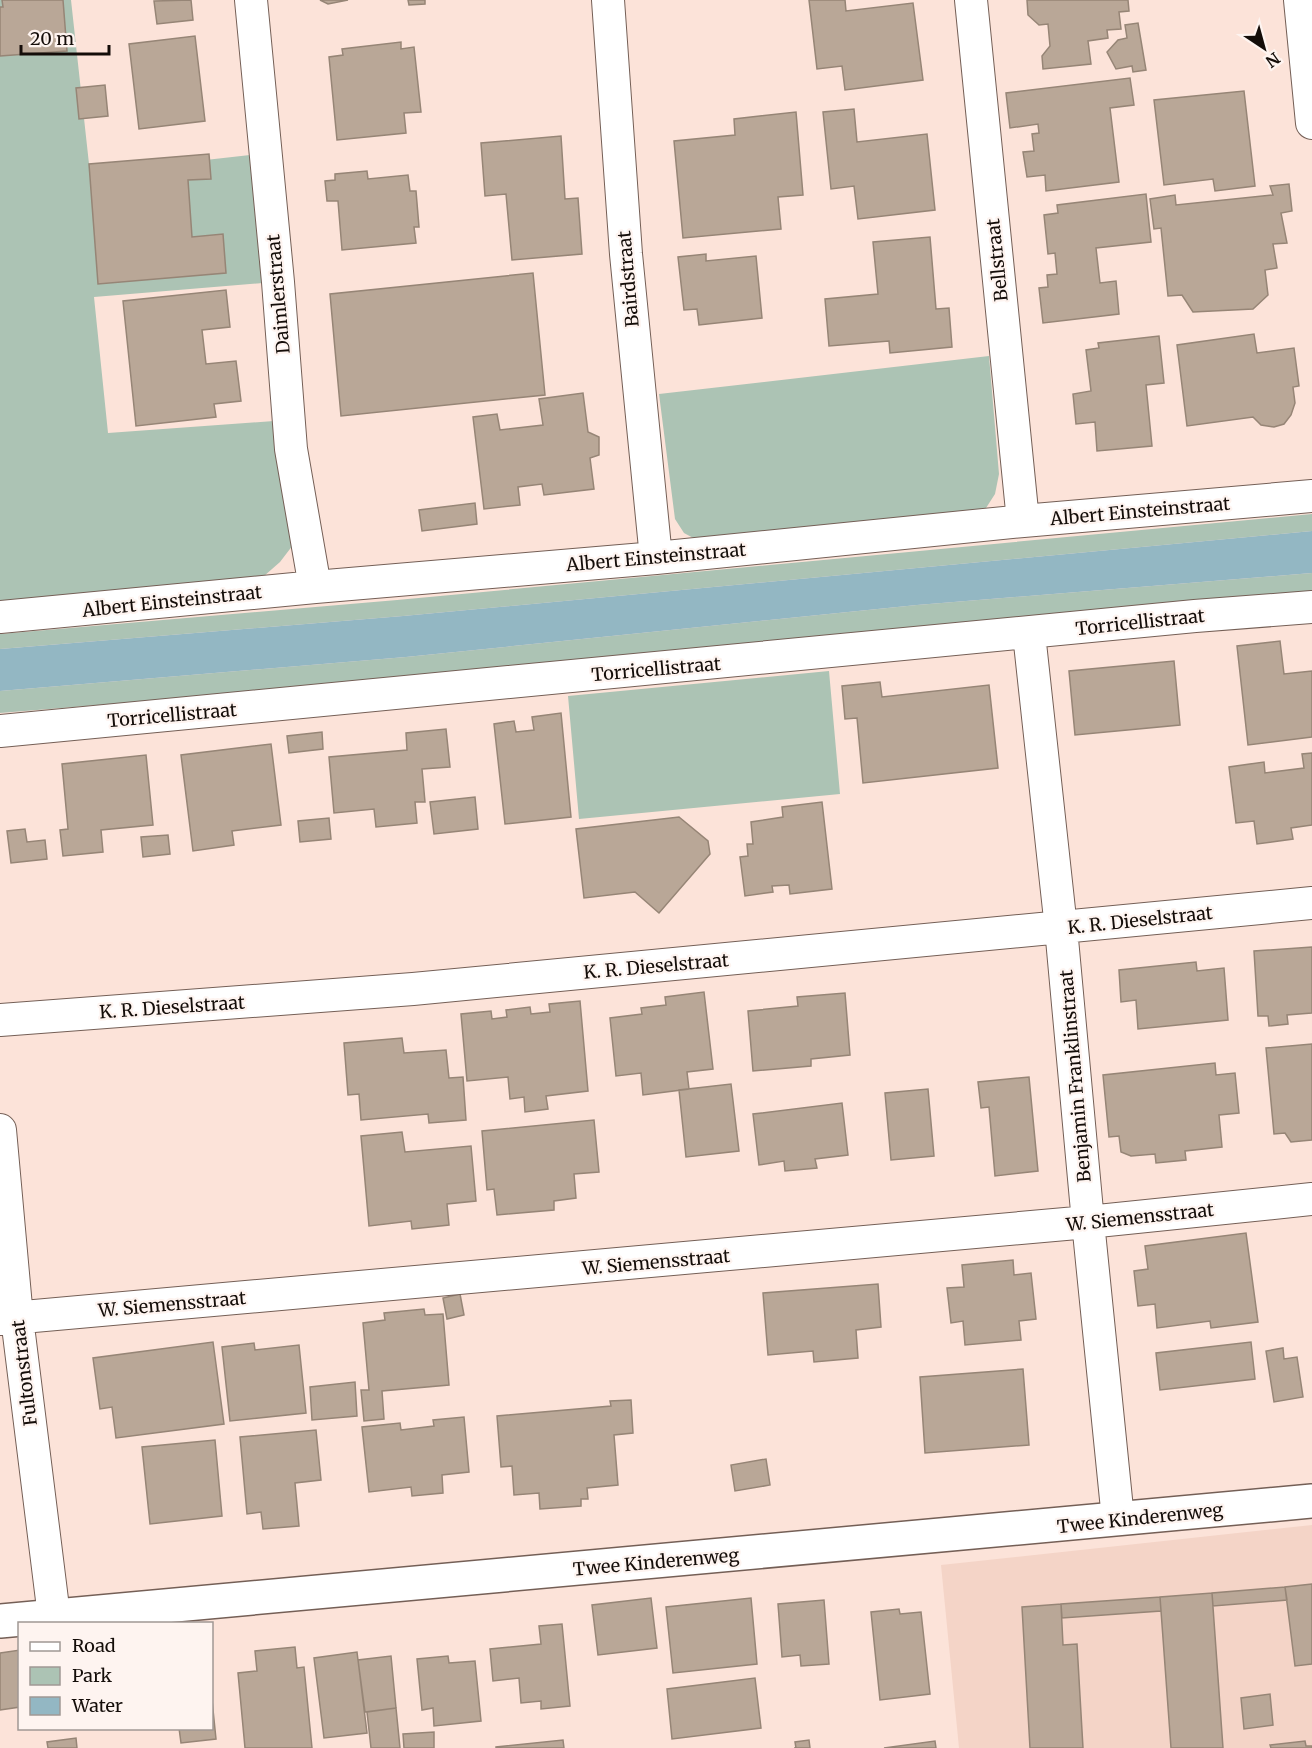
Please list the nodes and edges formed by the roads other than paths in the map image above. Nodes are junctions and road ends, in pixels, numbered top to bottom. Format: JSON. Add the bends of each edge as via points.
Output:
{"nodes":[{"id":1,"x":251,"y":0,"type":"edge"},
{"id":2,"x":608,"y":0,"type":"edge"},
{"id":3,"x":971,"y":0,"type":"edge"},
{"id":4,"x":1300,"y":0,"type":"edge"},
{"id":5,"x":1312,"y":123,"type":"edge"},
{"id":6,"x":1312,"y":496,"type":"edge"},
{"id":7,"x":1023,"y":521,"type":"junction"},
{"id":8,"x":656,"y":558,"type":"junction"},
{"id":9,"x":315,"y":587,"type":"junction"},
{"id":10,"x":1312,"y":607,"type":"edge"},
{"id":11,"x":0,"y":617,"type":"edge"},
{"id":12,"x":1029,"y":634,"type":"junction"},
{"id":13,"x":0,"y":731,"type":"edge"},
{"id":14,"x":1312,"y":903,"type":"edge"},
{"id":15,"x":1061,"y":928,"type":"junction"},
{"id":16,"x":0,"y":1020,"type":"edge"},
{"id":17,"x":0,"y":1130,"type":"edge"},
{"id":18,"x":1312,"y":1199,"type":"edge"},
{"id":19,"x":1088,"y":1222,"type":"junction"},
{"id":20,"x":9,"y":1318,"type":"edge"},
{"id":21,"x":1312,"y":1501,"type":"edge"},
{"id":22,"x":1118,"y":1519,"type":"junction"},
{"id":23,"x":54,"y":1616,"type":"junction"},
{"id":24,"x":0,"y":1621,"type":"edge"}],
"edges":[{"from":1,"to":9,"type":"street","name":"Daimlerstraat","via":[[291,449]]},
{"from":2,"to":8,"type":"street","name":"Bairdstraat","via":[[626,254]]},
{"from":3,"to":7,"type":"street","name":"Bellstraat"},
{"from":4,"to":5,"type":"street"},
{"from":6,"to":7,"type":"street","name":"Albert Einsteinstraat"},
{"from":7,"to":8,"type":"street","name":"Albert Einsteinstraat"},
{"from":8,"to":9,"type":"street","name":"Albert Einsteinstraat"},
{"from":9,"to":11,"type":"street","name":"Albert Einsteinstraat"},
{"from":10,"to":12,"type":"street","name":"Torricellistraat"},
{"from":12,"to":13,"type":"street","name":"Torricellistraat"},
{"from":12,"to":15,"type":"street","name":"Benjamin Franklinstraat"},
{"from":14,"to":15,"type":"street","name":"K. R. Dieselstraat"},
{"from":15,"to":16,"type":"street","name":"K. R. Dieselstraat","via":[[412,989]]},
{"from":15,"to":19,"type":"street","name":"Benjamin Franklinstraat"},
{"from":17,"to":20,"type":"street","name":"Fultonstraat"},
{"from":18,"to":19,"type":"street","name":"W. Siemensstraat"},
{"from":19,"to":20,"type":"street","name":"W. Siemensstraat"},
{"from":19,"to":22,"type":"street","name":"Benjamin Franklinstraat"},
{"from":20,"to":23,"type":"street","name":"Fultonstraat"},
{"from":21,"to":22,"type":"street","name":"Twee Kinderenweg"},
{"from":22,"to":23,"type":"street","name":"Twee Kinderenweg"},
{"from":23,"to":24,"type":"street","name":"Twee Kinderenweg"}]}
